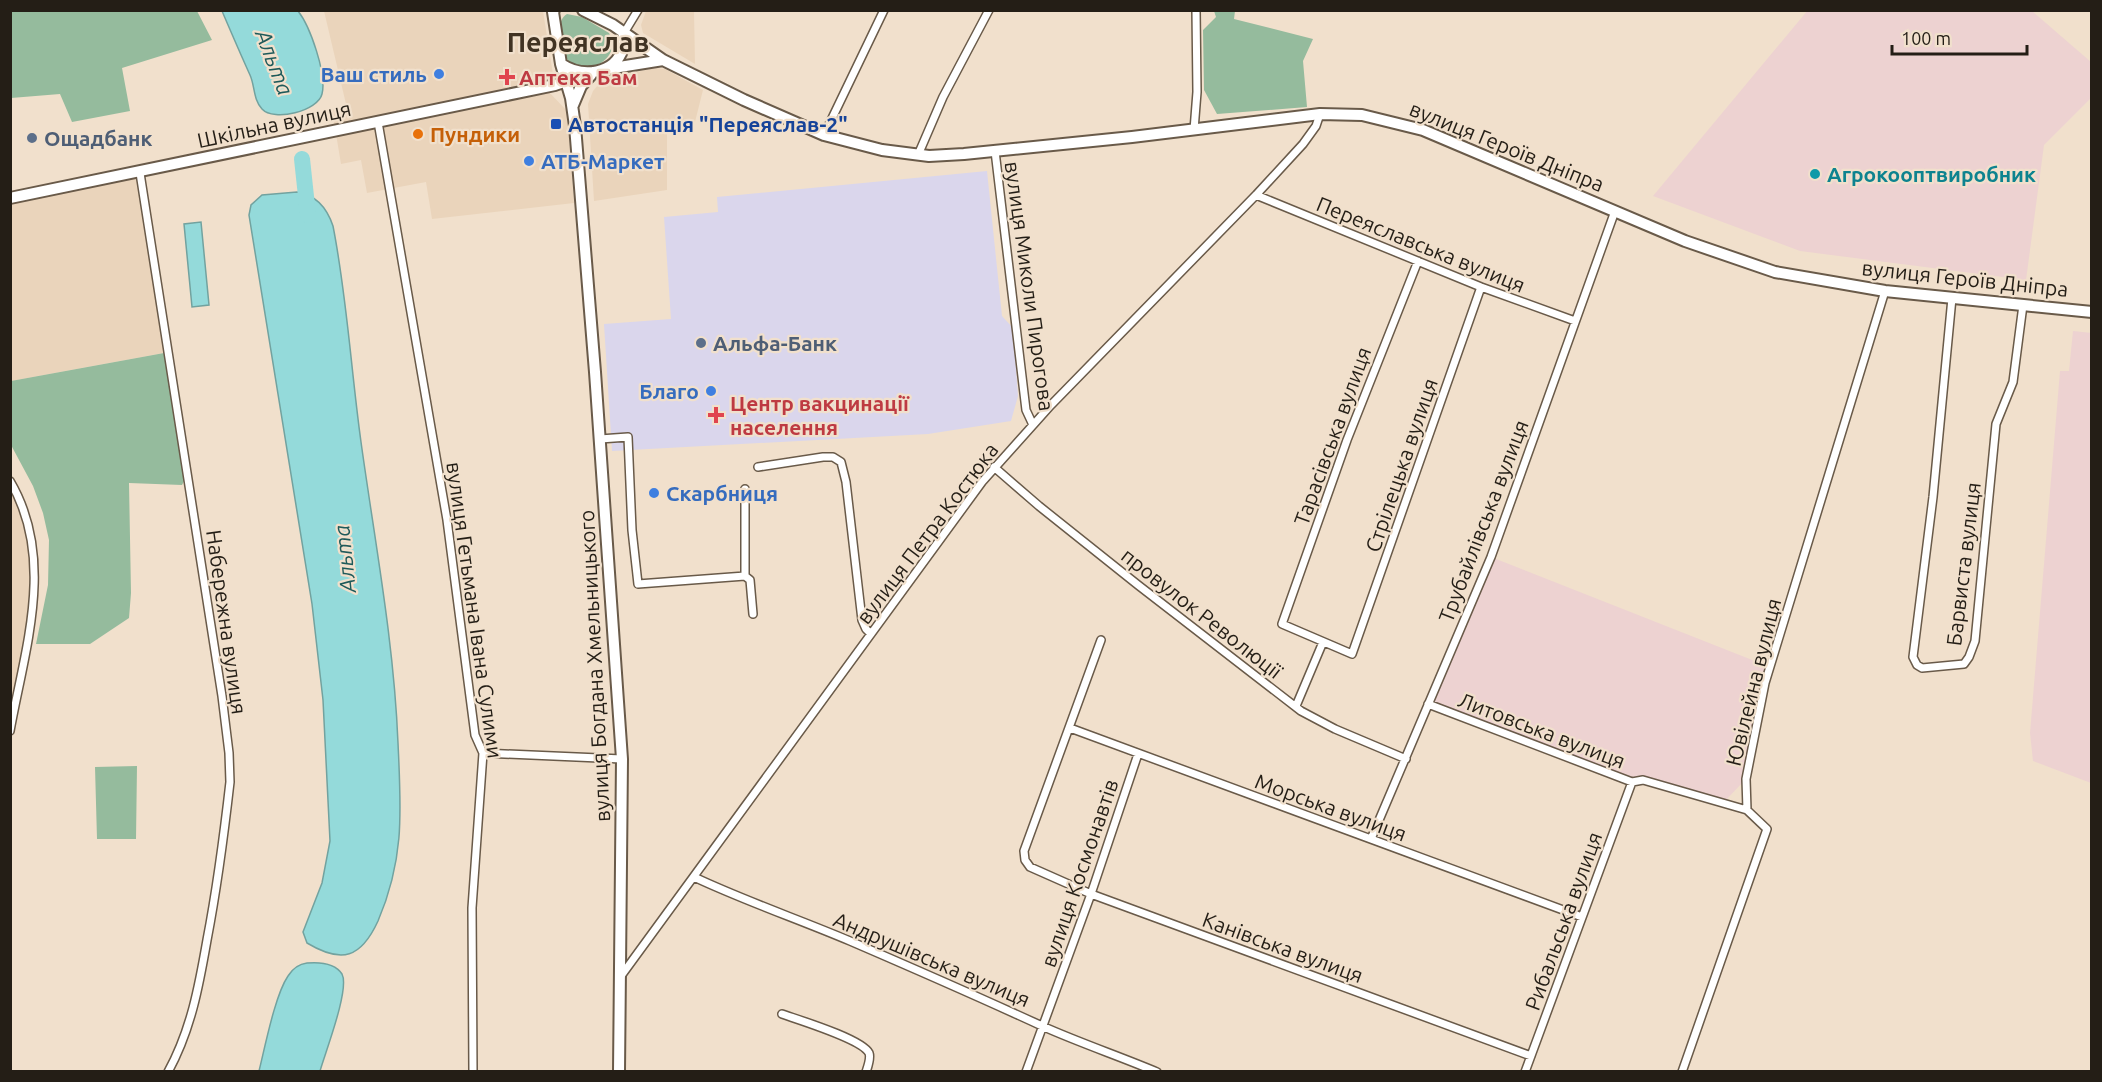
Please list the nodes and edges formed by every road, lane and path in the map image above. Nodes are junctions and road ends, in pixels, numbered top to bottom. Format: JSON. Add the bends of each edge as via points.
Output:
{"nodes":[{"id":1,"x":583,"y":10,"type":"edge"},
{"id":2,"x":638,"y":10,"type":"edge"},
{"id":3,"x":884,"y":10,"type":"edge"},
{"id":4,"x":988,"y":10,"type":"edge"},
{"id":5,"x":1196,"y":10,"type":"edge"},
{"id":6,"x":553,"y":11,"type":"edge"},
{"id":7,"x":624,"y":33,"type":"junction"},
{"id":8,"x":663,"y":60,"type":"junction"},
{"id":9,"x":561,"y":64,"type":"junction"},
{"id":10,"x":606,"y":69,"type":"junction"},
{"id":11,"x":593,"y":72,"type":"junction"},
{"id":12,"x":567,"y":82,"type":"junction"},
{"id":13,"x":545,"y":87,"type":"junction"},
{"id":14,"x":573,"y":107,"type":"junction"},
{"id":15,"x":1320,"y":114,"type":"junction"},
{"id":16,"x":378,"y":122,"type":"junction"},
{"id":17,"x":1194,"y":130,"type":"junction"},
{"id":18,"x":824,"y":135,"type":"junction"},
{"id":19,"x":995,"y":151,"type":"junction"},
{"id":20,"x":918,"y":155,"type":"junction"},
{"id":21,"x":140,"y":173,"type":"junction"},
{"id":22,"x":1256,"y":195,"type":"junction"},
{"id":23,"x":10,"y":198,"type":"edge"},
{"id":24,"x":1615,"y":211,"type":"junction"},
{"id":25,"x":1418,"y":261,"type":"junction"},
{"id":26,"x":1481,"y":287,"type":"junction"},
{"id":27,"x":1885,"y":291,"type":"junction"},
{"id":28,"x":1952,"y":298,"type":"junction"},
{"id":29,"x":2024,"y":305,"type":"junction"},
{"id":30,"x":2091,"y":312,"type":"edge"},
{"id":31,"x":1575,"y":321,"type":"junction"},
{"id":32,"x":1033,"y":425,"type":"junction"},
{"id":33,"x":600,"y":439,"type":"junction"},
{"id":34,"x":758,"y":467,"type":"dead end"},
{"id":35,"x":994,"y":467,"type":"junction"},
{"id":36,"x":10,"y":481,"type":"edge"},
{"id":37,"x":745,"y":489,"type":"dead end"},
{"id":38,"x":745,"y":576,"type":"junction"},
{"id":39,"x":753,"y":614,"type":"dead end"},
{"id":40,"x":871,"y":634,"type":"junction"},
{"id":41,"x":1101,"y":640,"type":"dead end"},
{"id":42,"x":1323,"y":642,"type":"junction"},
{"id":43,"x":1428,"y":705,"type":"junction"},
{"id":44,"x":1296,"y":706,"type":"junction"},
{"id":45,"x":1070,"y":728,"type":"junction"},
{"id":46,"x":10,"y":731,"type":"edge"},
{"id":47,"x":483,"y":753,"type":"junction"},
{"id":48,"x":1138,"y":754,"type":"junction"},
{"id":49,"x":622,"y":759,"type":"junction"},
{"id":50,"x":1406,"y":759,"type":"junction"},
{"id":51,"x":1632,"y":782,"type":"junction"},
{"id":52,"x":1747,"y":810,"type":"junction"},
{"id":53,"x":1371,"y":839,"type":"junction"},
{"id":54,"x":694,"y":877,"type":"junction"},
{"id":55,"x":1090,"y":894,"type":"junction"},
{"id":56,"x":1582,"y":917,"type":"junction"},
{"id":57,"x":620,"y":977,"type":"junction"},
{"id":58,"x":782,"y":1014,"type":"dead end"},
{"id":59,"x":1042,"y":1026,"type":"junction"},
{"id":60,"x":1531,"y":1056,"type":"junction"},
{"id":61,"x":168,"y":1071,"type":"edge"},
{"id":62,"x":473,"y":1071,"type":"edge"},
{"id":63,"x":620,"y":1071,"type":"edge"},
{"id":64,"x":867,"y":1071,"type":"edge"},
{"id":65,"x":1026,"y":1071,"type":"edge"},
{"id":66,"x":1157,"y":1071,"type":"edge"},
{"id":67,"x":1525,"y":1071,"type":"edge"},
{"id":68,"x":1682,"y":1071,"type":"edge"}],
"edges":[{"from":1,"to":7,"type":"main road","name":"вулиця Героїв Дніпра"},
{"from":2,"to":7,"type":"street"},
{"from":3,"to":18,"type":"street"},
{"from":4,"to":20,"type":"street"},
{"from":5,"to":17,"type":"street"},
{"from":6,"to":9,"type":"main road","name":"вулиця Богдана Хмельницького"},
{"from":7,"to":8,"type":"main road","name":"вулиця Героїв Дніпра"},
{"from":7,"to":10,"type":"main road","via":[[623,48]]},
{"from":8,"to":10,"type":"main road","name":"Шкільна вулиця"},
{"from":8,"to":18,"type":"main road","name":"вулиця Героїв Дніпра"},
{"from":9,"to":11,"type":"main road","via":[[575,72]]},
{"from":9,"to":12,"type":"main road","name":"вулиця Богдана Хмельницького"},
{"from":9,"to":13,"type":"main road"},
{"from":10,"to":11,"type":"main road","name":"Шкільна вулиця"},
{"from":11,"to":12,"type":"main road","name":"Шкільна вулиця"},
{"from":11,"to":14,"type":"main road","via":[[581,86]]},
{"from":12,"to":13,"type":"main road","name":"Шкільна вулиця"},
{"from":12,"to":14,"type":"main road","name":"вулиця Богдана Хмельницького"},
{"from":13,"to":14,"type":"main road","via":[[561,94]]},
{"from":13,"to":16,"type":"main road","name":"Шкільна вулиця"},
{"from":14,"to":33,"type":"main road","name":"вулиця Богдана Хмельницького"},
{"from":15,"to":17,"type":"main road","name":"вулиця Героїв Дніпра"},
{"from":15,"to":22,"type":"street","name":"вулиця Петра Костюка","via":[[1303,144]]},
{"from":15,"to":24,"type":"main road","name":"вулиця Героїв Дніпра","via":[[1374,116],[1423,130]]},
{"from":16,"to":21,"type":"main road","name":"Шкільна вулиця"},
{"from":16,"to":47,"type":"street","name":"вулиця Гетьмана Івана Сулими","via":[[447,520],[475,735]]},
{"from":17,"to":19,"type":"main road","name":"вулиця Героїв Дніпра"},
{"from":18,"to":20,"type":"main road","name":"вулиця Героїв Дніпра","via":[[868,148]]},
{"from":19,"to":20,"type":"main road","name":"вулиця Героїв Дніпра"},
{"from":19,"to":32,"type":"street","name":"вулиця Миколи Пирогова","via":[[1026,410]]},
{"from":21,"to":23,"type":"main road","name":"Шкільна вулиця"},
{"from":21,"to":61,"type":"street","name":"Набережна вулиця","via":[[230,764],[216,894],[201,972],[189,1023]]},
{"from":22,"to":25,"type":"street","name":"Переяславська вулиця"},
{"from":22,"to":32,"type":"street","name":"вулиця Петра Костюка"},
{"from":24,"to":27,"type":"main road","name":"вулиця Героїв Дніпра","via":[[1685,241],[1775,272]]},
{"from":24,"to":31,"type":"street","name":"Трубайлівська вулиця"},
{"from":25,"to":26,"type":"street","name":"Переяславська вулиця"},
{"from":25,"to":42,"type":"street","name":"Тарасівська вулиця","via":[[1347,440],[1282,624]]},
{"from":26,"to":31,"type":"street","name":"Переяславська вулиця"},
{"from":26,"to":42,"type":"street","name":"Стрілецька вулиця","via":[[1352,654]]},
{"from":27,"to":28,"type":"main road","name":"вулиця Героїв Дніпра"},
{"from":27,"to":52,"type":"street","name":"Ювілейна вулиця","via":[[1766,683],[1746,779]]},
{"from":28,"to":29,"type":"main road","name":"вулиця Героїв Дніпра"},
{"from":28,"to":29,"type":"street","name":"Барвиста вулиця","via":[[1913,657],[1922,668],[1964,664],[1975,641],[1996,424],[2013,382]]},
{"from":29,"to":30,"type":"main road","name":"вулиця Героїв Дніпра"},
{"from":31,"to":43,"type":"street","name":"Трубайлівська вулиця","via":[[1491,557]]},
{"from":32,"to":35,"type":"street","name":"вулиця Петра Костюка"},
{"from":33,"to":38,"type":"street","via":[[628,437],[638,584]]},
{"from":33,"to":49,"type":"main road","name":"вулиця Богдана Хмельницького"},
{"from":34,"to":40,"type":"street","via":[[823,457],[841,462],[862,620]]},
{"from":35,"to":40,"type":"street","name":"вулиця Петра Костюка"},
{"from":35,"to":44,"type":"street","name":"провулок Революції","via":[[1120,571]]},
{"from":36,"to":46,"type":"street","via":[[29,527],[35,571],[32,613]]},
{"from":37,"to":38,"type":"street"},
{"from":38,"to":39,"type":"street","via":[[750,580]]},
{"from":40,"to":54,"type":"street","name":"вулиця Петра Костюка"},
{"from":41,"to":45,"type":"street"},
{"from":42,"to":44,"type":"street"},
{"from":43,"to":50,"type":"street","name":"Трубайлівська вулиця"},
{"from":43,"to":51,"type":"street","name":"Литовська вулиця"},
{"from":44,"to":50,"type":"street","name":"провулок Революції","via":[[1335,729]]},
{"from":45,"to":48,"type":"street","name":"Морська вулиця"},
{"from":45,"to":55,"type":"street","name":"Канівська вулиця","via":[[1024,850],[1027,864],[1034,869]]},
{"from":47,"to":49,"type":"street"},
{"from":47,"to":62,"type":"street","name":"вулиця Гетьмана Івана Сулими","via":[[472,908]]},
{"from":48,"to":53,"type":"street","name":"Морська вулиця"},
{"from":48,"to":55,"type":"street","name":"вулиця Космонавтів"},
{"from":49,"to":57,"type":"main road","name":"вулиця Богдана Хмельницького"},
{"from":50,"to":53,"type":"street","name":"Трубайлівська вулиця"},
{"from":51,"to":52,"type":"street","name":"Литовська вулиця","via":[[1643,780]]},
{"from":51,"to":56,"type":"street","name":"Рибальська вулиця"},
{"from":52,"to":68,"type":"street","via":[[1767,829]]},
{"from":53,"to":56,"type":"street","name":"Морська вулиця"},
{"from":54,"to":57,"type":"street","name":"вулиця Петра Костюка"},
{"from":54,"to":59,"type":"street","name":"Андрушівська вулиця"},
{"from":55,"to":59,"type":"street","name":"вулиця Космонавтів"},
{"from":55,"to":60,"type":"street","name":"Канівська вулиця"},
{"from":56,"to":60,"type":"street","name":"Рибальська вулиця"},
{"from":57,"to":63,"type":"main road","name":"вулиця Богдана Хмельницького"},
{"from":58,"to":64,"type":"street","via":[[861,1045],[870,1056]]},
{"from":59,"to":65,"type":"street","name":"вулиця Космонавтів"},
{"from":59,"to":66,"type":"street","name":"Андрушівська вулиця"},
{"from":60,"to":67,"type":"street","name":"Рибальська вулиця"}]}
